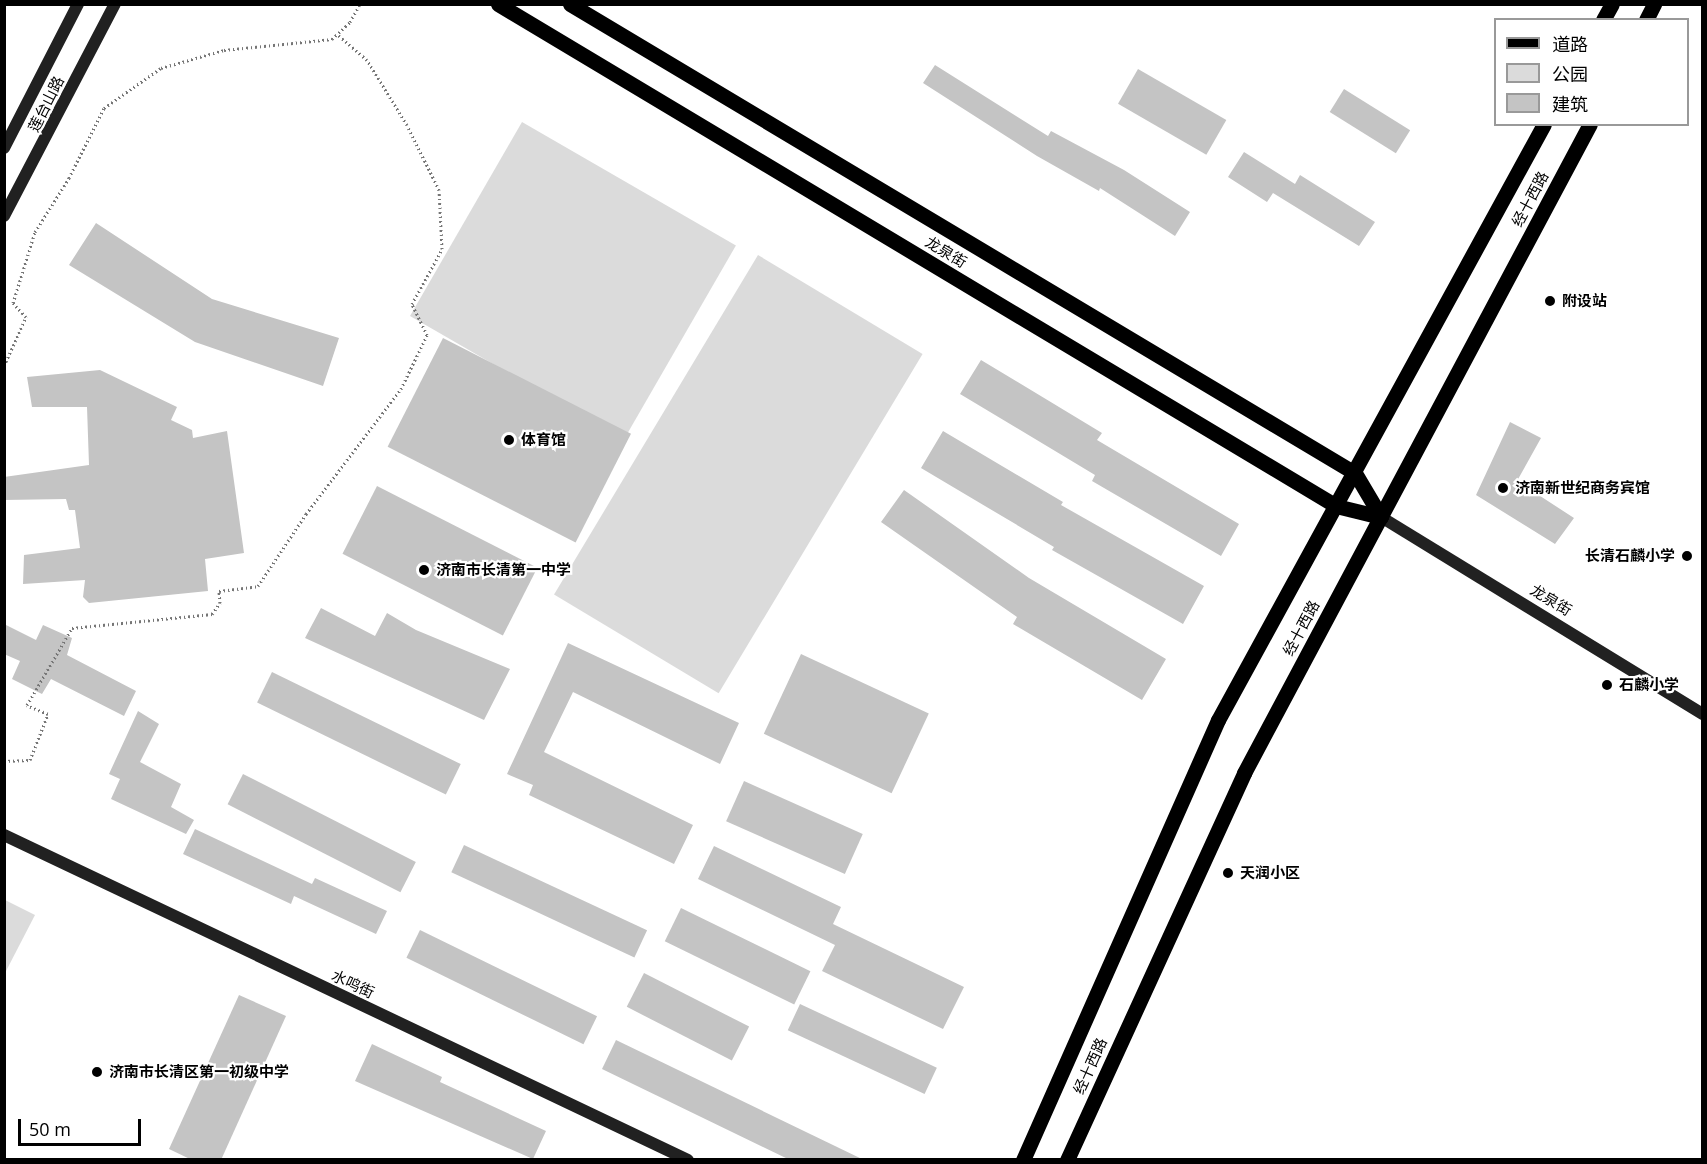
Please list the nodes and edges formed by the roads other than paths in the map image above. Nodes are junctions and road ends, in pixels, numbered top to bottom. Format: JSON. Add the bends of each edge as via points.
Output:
{"nodes":[{"id":1,"x":78,"y":4,"type":"edge"},
{"id":2,"x":115,"y":4,"type":"edge"},
{"id":3,"x":498,"y":4,"type":"edge"},
{"id":4,"x":570,"y":4,"type":"edge"},
{"id":5,"x":1612,"y":4,"type":"edge"},
{"id":6,"x":1654,"y":4,"type":"edge"},
{"id":7,"x":1604,"y":18,"type":"edge"},
{"id":8,"x":1647,"y":18,"type":"edge"},
{"id":9,"x":1543,"y":126,"type":"edge"},
{"id":10,"x":1589,"y":126,"type":"edge"},
{"id":11,"x":4,"y":148,"type":"edge"},
{"id":12,"x":4,"y":216,"type":"edge"},
{"id":13,"x":1354,"y":473,"type":"junction"},
{"id":14,"x":1336,"y":506,"type":"junction"},
{"id":15,"x":1381,"y":517,"type":"junction"},
{"id":16,"x":1702,"y":714,"type":"edge"},
{"id":17,"x":4,"y":835,"type":"edge"},
{"id":18,"x":688,"y":1160,"type":"edge"},
{"id":19,"x":1023,"y":1160,"type":"edge"},
{"id":20,"x":1067,"y":1160,"type":"edge"}],
"edges":[{"from":1,"to":11,"type":"main road","name":"莲台山路"},
{"from":2,"to":12,"type":"main road","name":"莲台山路"},
{"from":3,"to":14,"type":"main road","name":"龙泉街"},
{"from":4,"to":13,"type":"main road","name":"龙泉街"},
{"from":5,"to":7,"type":"main road"},
{"from":6,"to":8,"type":"main road"},
{"from":9,"to":13,"type":"main road","name":"经十西路"},
{"from":10,"to":15,"type":"main road","name":"经十西路"},
{"from":13,"to":14,"type":"main road","name":"经十西路"},
{"from":13,"to":15,"type":"main road","name":"龙泉街"},
{"from":14,"to":15,"type":"main road","name":"龙泉街"},
{"from":14,"to":19,"type":"main road","name":"经十西路","via":[[1218,720]]},
{"from":15,"to":16,"type":"main road","name":"龙泉街"},
{"from":15,"to":20,"type":"main road","name":"经十西路","via":[[1244,773]]},
{"from":17,"to":18,"type":"main road","name":"水鸣街"}]}
